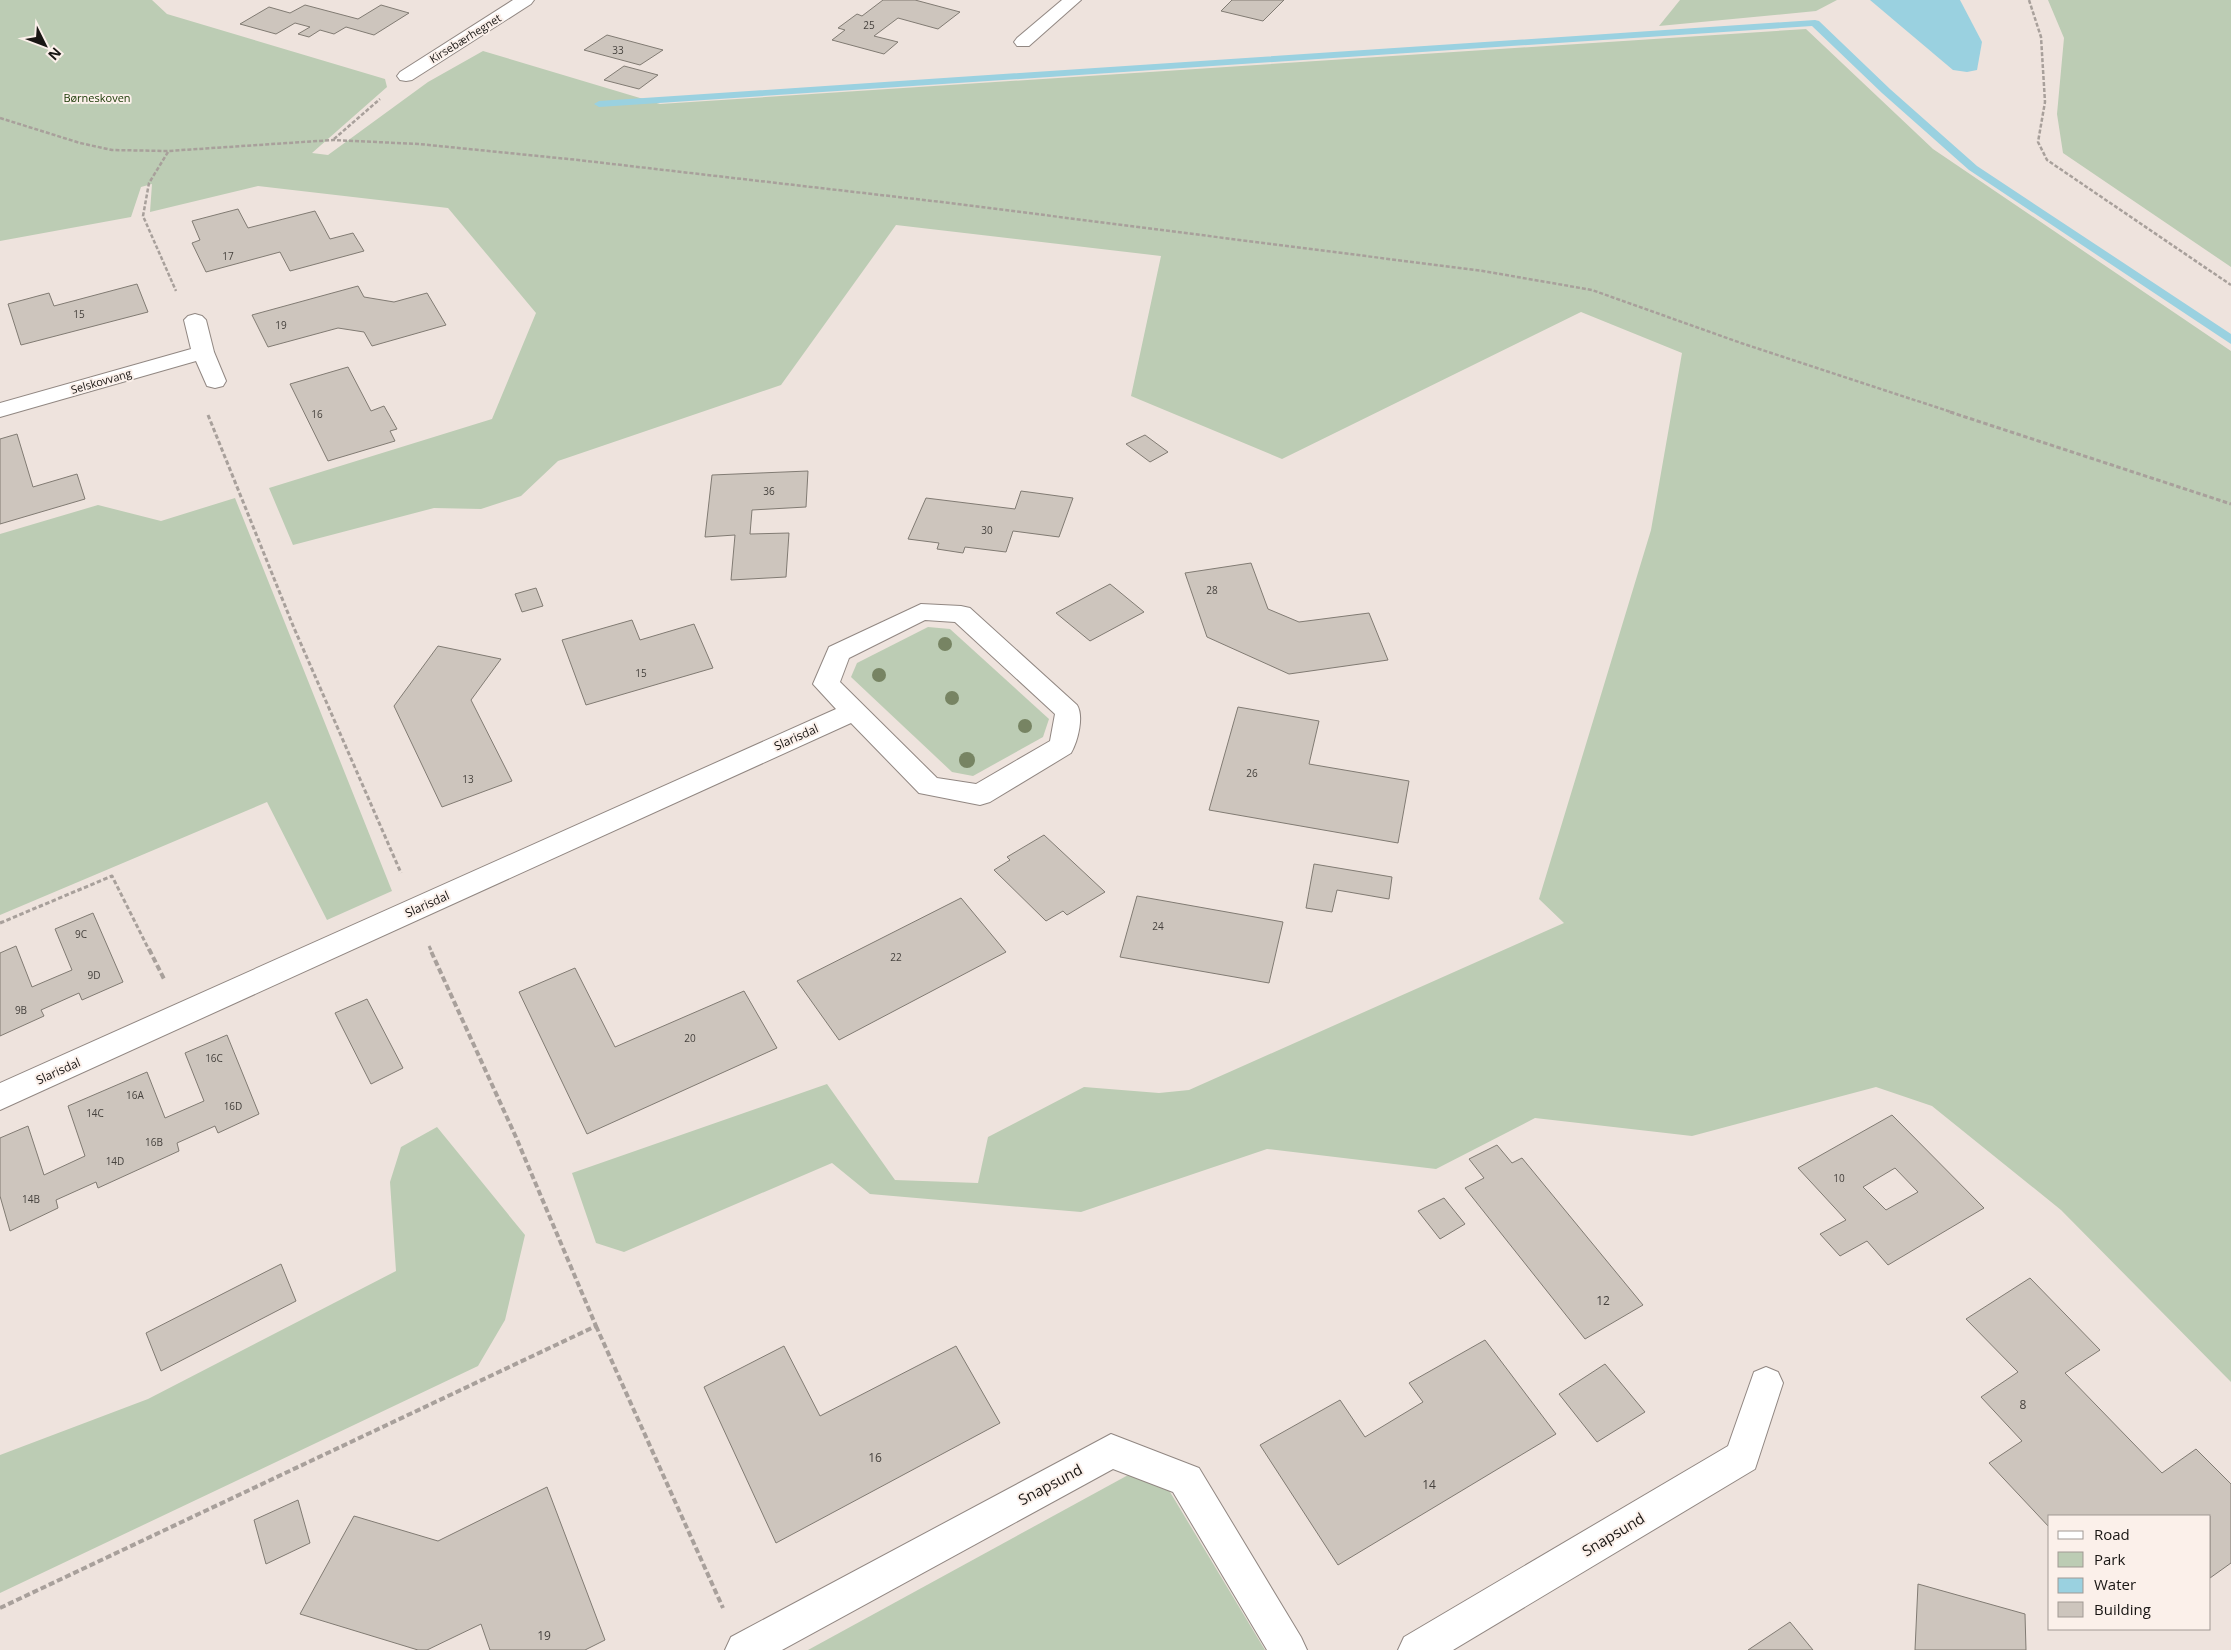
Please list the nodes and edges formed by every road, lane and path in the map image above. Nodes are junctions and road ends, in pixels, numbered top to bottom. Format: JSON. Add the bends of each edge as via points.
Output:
{"nodes":[{"id":1,"x":524,"y":0,"type":"edge"},
{"id":2,"x":1072,"y":0,"type":"edge"},
{"id":3,"x":2030,"y":0,"type":"edge"},
{"id":4,"x":1022,"y":42,"type":"dead end"},
{"id":5,"x":406,"y":76,"type":"joint"},
{"id":6,"x":0,"y":118,"type":"edge"},
{"id":7,"x":333,"y":140,"type":"junction"},
{"id":8,"x":168,"y":151,"type":"junction"},
{"id":9,"x":2231,"y":285,"type":"edge"},
{"id":10,"x":195,"y":320,"type":"joint"},
{"id":11,"x":202,"y":352,"type":"junction"},
{"id":12,"x":215,"y":381,"type":"joint"},
{"id":13,"x":0,"y":410,"type":"edge"},
{"id":14,"x":2231,"y":504,"type":"edge"},
{"id":15,"x":854,"y":711,"type":"junction"},
{"id":16,"x":416,"y":908,"type":"junction"},
{"id":17,"x":0,"y":923,"type":"edge"},
{"id":18,"x":182,"y":1015,"type":"junction"},
{"id":19,"x":0,"y":1097,"type":"edge"},
{"id":20,"x":596,"y":1326,"type":"junction"},
{"id":21,"x":1766,"y":1384,"type":"dead end"},
{"id":22,"x":0,"y":1608,"type":"edge"},
{"id":23,"x":726,"y":1614,"type":"dead end"},
{"id":24,"x":744,"y":1650,"type":"edge"},
{"id":25,"x":1288,"y":1650,"type":"edge"},
{"id":26,"x":1417,"y":1650,"type":"edge"}],
"edges":[{"from":1,"to":5,"type":"street","name":"Kirsebærhegnet"},
{"from":2,"to":4,"type":"street"},
{"from":3,"to":9,"type":"path","via":[[2043,56],[2045,102],[2038,142],[2047,160]]},
{"from":5,"to":7,"type":"path"},
{"from":6,"to":8,"type":"path","via":[[112,150]]},
{"from":7,"to":8,"type":"path"},
{"from":7,"to":14,"type":"path","via":[[419,144],[578,160],[950,203],[1483,271],[1592,290],[1741,343]]},
{"from":8,"to":10,"type":"path","via":[[149,183],[143,216],[186,314]]},
{"from":10,"to":11,"type":"street"},
{"from":11,"to":12,"type":"street"},
{"from":11,"to":13,"type":"street","name":"Selskovvang"},
{"from":12,"to":16,"type":"path","via":[[201,398],[294,628]]},
{"from":15,"to":15,"type":"street","via":[[929,786],[980,795],[1062,746],[1068,711],[961,614],[921,612],[838,654],[826,684]]},
{"from":15,"to":16,"type":"street","name":"Slarisdal"},
{"from":16,"to":18,"type":"street","name":"Slarisdal"},
{"from":16,"to":20,"type":"path","via":[[428,944],[515,1135]]},
{"from":17,"to":18,"type":"path","via":[[112,876]]},
{"from":18,"to":19,"type":"street","name":"Slarisdal"},
{"from":20,"to":22,"type":"path"},
{"from":20,"to":23,"type":"path"},
{"from":21,"to":26,"type":"street","name":"Snapsund","via":[[1742,1457]]},
{"from":24,"to":25,"type":"street","name":"Snapsund","via":[[1111,1451],[1186,1480]]}]}
